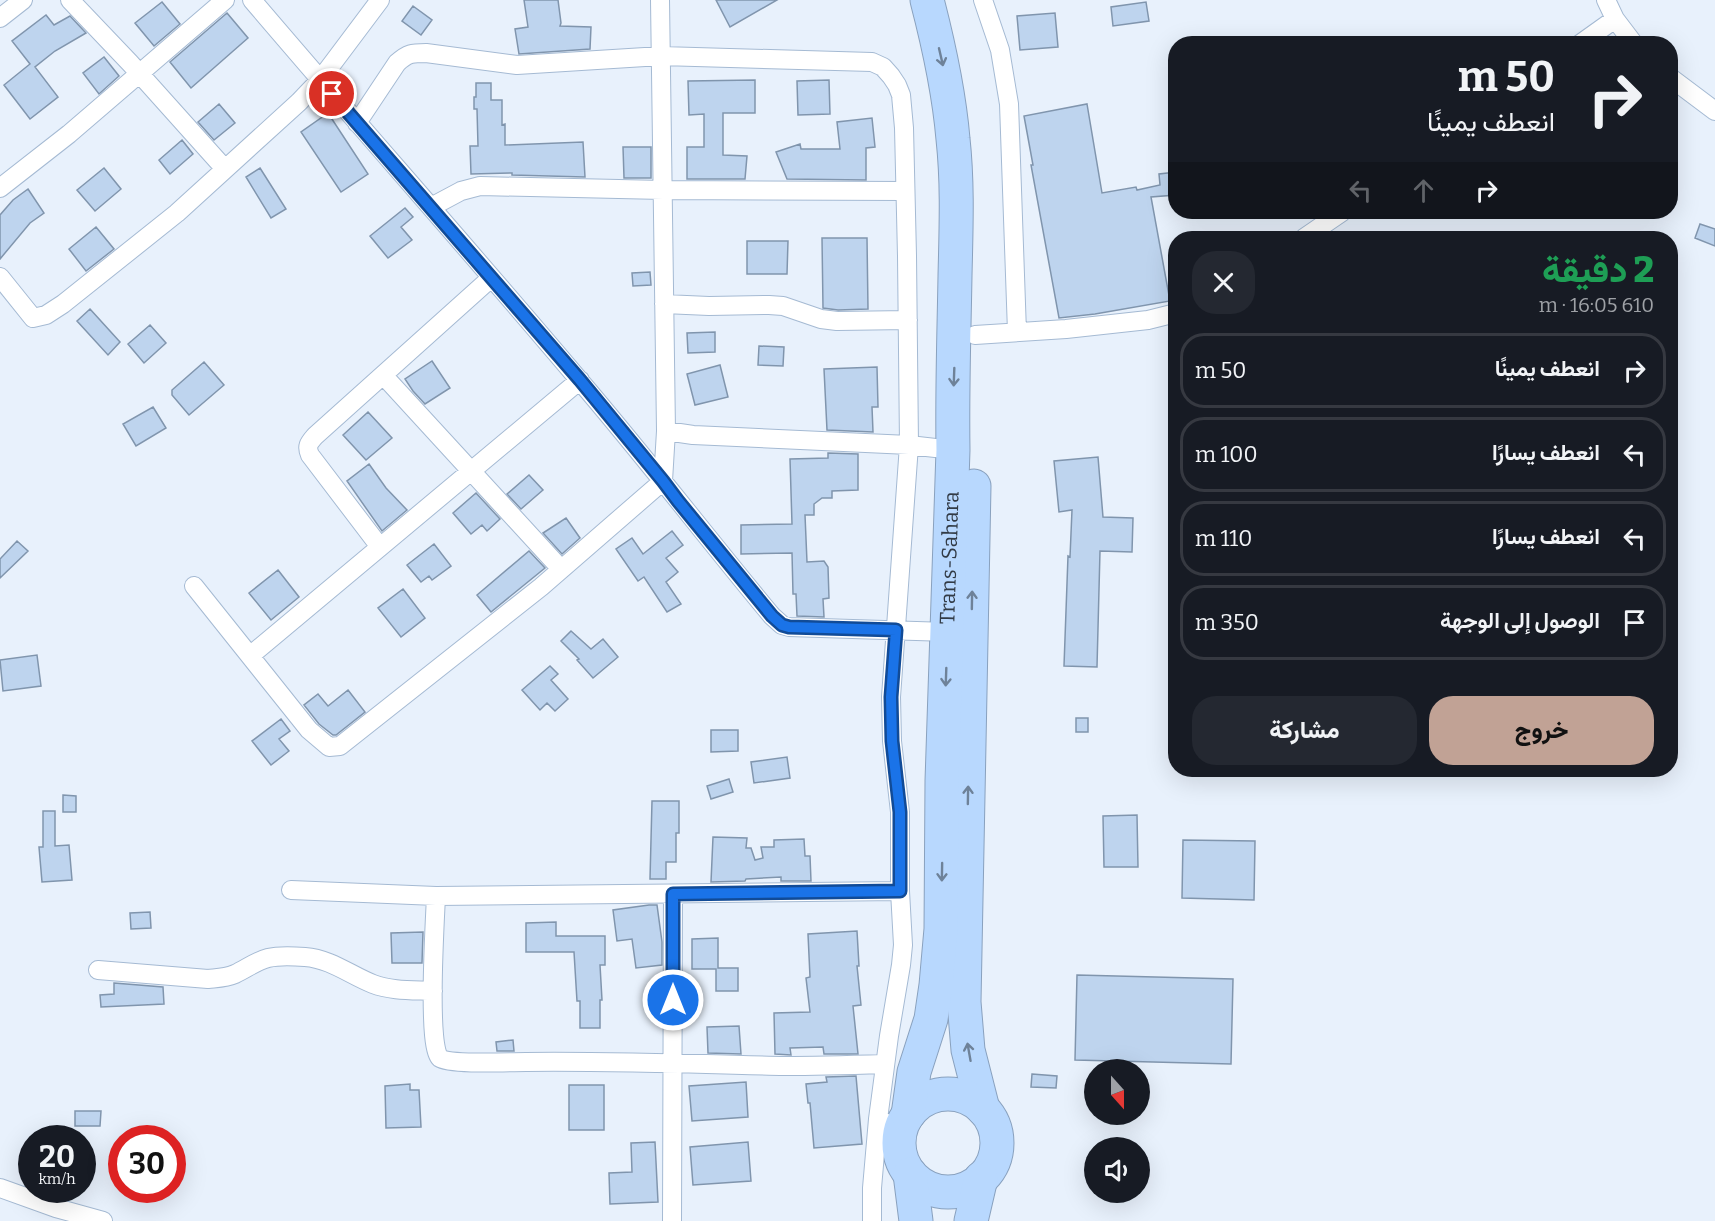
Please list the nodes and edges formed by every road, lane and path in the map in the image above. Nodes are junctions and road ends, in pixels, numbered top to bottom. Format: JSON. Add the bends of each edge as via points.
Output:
{"nodes":[{"id":1,"x":23,"y":0,"type":"edge"},
{"id":2,"x":70,"y":0,"type":"edge"},
{"id":3,"x":225,"y":0,"type":"edge"},
{"id":4,"x":252,"y":0,"type":"edge"},
{"id":5,"x":380,"y":0,"type":"edge"},
{"id":6,"x":660,"y":0,"type":"edge"},
{"id":7,"x":927,"y":0,"type":"edge"},
{"id":8,"x":948,"y":0,"type":"edge"},
{"id":9,"x":983,"y":0,"type":"edge"},
{"id":10,"x":1606,"y":0,"type":"edge"},
{"id":11,"x":0,"y":18,"type":"edge"},
{"id":12,"x":1615,"y":19,"type":"junction"},
{"id":13,"x":1591,"y":36,"type":"edge"},
{"id":14,"x":1628,"y":36,"type":"edge"},
{"id":15,"x":661,"y":56,"type":"junction"},
{"id":16,"x":139,"y":73,"type":"junction"},
{"id":17,"x":320,"y":80,"type":"junction"},
{"id":18,"x":1678,"y":83,"type":"edge"},
{"id":19,"x":1715,"y":111,"type":"edge"},
{"id":20,"x":357,"y":123,"type":"junction"},
{"id":21,"x":225,"y":169,"type":"junction"},
{"id":22,"x":0,"y":188,"type":"edge"},
{"id":23,"x":663,"y":190,"type":"junction"},
{"id":24,"x":905,"y":191,"type":"junction"},
{"id":25,"x":430,"y":207,"type":"junction"},
{"id":26,"x":1332,"y":219,"type":"edge"},
{"id":27,"x":1314,"y":231,"type":"edge"},
{"id":28,"x":0,"y":277,"type":"edge"},
{"id":29,"x":491,"y":278,"type":"junction"},
{"id":30,"x":664,"y":304,"type":"junction"},
{"id":31,"x":1168,"y":315,"type":"edge"},
{"id":32,"x":908,"y":320,"type":"junction"},
{"id":33,"x":1017,"y":332,"type":"junction"},
{"id":34,"x":975,"y":335,"type":"junction"},
{"id":35,"x":383,"y":375,"type":"junction"},
{"id":36,"x":580,"y":380,"type":"junction"},
{"id":37,"x":666,"y":431,"type":"junction"},
{"id":38,"x":909,"y":445,"type":"junction"},
{"id":39,"x":953,"y":450,"type":"junction"},
{"id":40,"x":471,"y":472,"type":"junction"},
{"id":41,"x":663,"y":481,"type":"junction"},
{"id":42,"x":380,"y":547,"type":"junction"},
{"id":43,"x":561,"y":569,"type":"junction"},
{"id":44,"x":194,"y":586,"type":"dead end"},
{"id":45,"x":896,"y":630,"type":"junction"},
{"id":46,"x":948,"y":632,"type":"junction"},
{"id":47,"x":251,"y":656,"type":"junction"},
{"id":48,"x":291,"y":890,"type":"dead end"},
{"id":49,"x":900,"y":891,"type":"junction"},
{"id":50,"x":673,"y":894,"type":"junction"},
{"id":51,"x":436,"y":896,"type":"junction"},
{"id":52,"x":98,"y":970,"type":"dead end"},
{"id":53,"x":433,"y":991,"type":"junction"},
{"id":54,"x":672,"y":1063,"type":"junction"},
{"id":55,"x":885,"y":1064,"type":"junction"},
{"id":56,"x":983,"y":1109,"type":"junction"},
{"id":57,"x":896,"y":1122,"type":"junction"},
{"id":58,"x":910,"y":1174,"type":"junction"},
{"id":59,"x":981,"y":1179,"type":"junction"},
{"id":60,"x":0,"y":1188,"type":"edge"},
{"id":61,"x":103,"y":1221,"type":"edge"},
{"id":62,"x":672,"y":1221,"type":"edge"},
{"id":63,"x":872,"y":1221,"type":"edge"},
{"id":64,"x":916,"y":1221,"type":"edge"},
{"id":65,"x":971,"y":1221,"type":"edge"}],
"edges":[{"from":1,"to":11,"type":"street"},
{"from":2,"to":16,"type":"street"},
{"from":3,"to":16,"type":"street"},
{"from":4,"to":17,"type":"street"},
{"from":5,"to":17,"type":"street"},
{"from":6,"to":15,"type":"street"},
{"from":7,"to":39,"type":"highway","name":"Trans-Sahara","one_way":true,"via":[[954,139],[957,230]]},
{"from":8,"to":34,"type":"highway","name":"Trans-Sahara","via":[[966,65],[974,138]]},
{"from":9,"to":33,"type":"street","via":[[1000,50],[1009,104]]},
{"from":10,"to":12,"type":"street"},
{"from":12,"to":13,"type":"street"},
{"from":12,"to":14,"type":"street"},
{"from":15,"to":20,"type":"street","via":[[517,65],[412,52],[397,63]]},
{"from":15,"to":23,"type":"street"},
{"from":15,"to":24,"type":"street","via":[[872,62],[883,67],[901,95]]},
{"from":16,"to":21,"type":"street"},
{"from":16,"to":22,"type":"street"},
{"from":17,"to":20,"type":"street"},
{"from":17,"to":21,"type":"street"},
{"from":18,"to":19,"type":"street"},
{"from":20,"to":25,"type":"street"},
{"from":21,"to":28,"type":"street","via":[[177,213],[46,315],[33,318]]},
{"from":23,"to":24,"type":"street"},
{"from":23,"to":25,"type":"street","via":[[480,186]]},
{"from":23,"to":30,"type":"street"},
{"from":24,"to":32,"type":"street"},
{"from":25,"to":29,"type":"street"},
{"from":26,"to":27,"type":"street"},
{"from":29,"to":35,"type":"street"},
{"from":29,"to":36,"type":"street"},
{"from":30,"to":32,"type":"street","via":[[769,305],[829,320]]},
{"from":30,"to":37,"type":"street"},
{"from":31,"to":33,"type":"street"},
{"from":32,"to":38,"type":"street"},
{"from":33,"to":34,"type":"street"},
{"from":56,"to":34,"type":"highway","name":"Trans-Sahara","one_way":true,"via":[[968,1050],[964,1002]]},
{"from":35,"to":40,"type":"street"},
{"from":35,"to":42,"type":"street","via":[[315,436],[307,448]]},
{"from":36,"to":40,"type":"street"},
{"from":36,"to":41,"type":"street"},
{"from":37,"to":38,"type":"street"},
{"from":37,"to":41,"type":"street"},
{"from":38,"to":39,"type":"street"},
{"from":38,"to":45,"type":"street"},
{"from":39,"to":46,"type":"highway","name":"Trans-Sahara"},
{"from":40,"to":42,"type":"street"},
{"from":40,"to":43,"type":"street"},
{"from":41,"to":43,"type":"street"},
{"from":41,"to":45,"type":"street","via":[[782,625]]},
{"from":42,"to":47,"type":"street"},
{"from":43,"to":47,"type":"street","via":[[472,644],[337,747],[329,747],[309,730]]},
{"from":44,"to":47,"type":"street"},
{"from":45,"to":46,"type":"street"},
{"from":45,"to":49,"type":"street","via":[[891,708],[900,812]]},
{"from":46,"to":57,"type":"highway","name":"Trans-Sahara","one_way":true,"via":[[941,929],[936,985],[931,1019]]},
{"from":48,"to":51,"type":"street"},
{"from":49,"to":50,"type":"street"},
{"from":49,"to":55,"type":"street","via":[[903,945]]},
{"from":50,"to":51,"type":"street"},
{"from":50,"to":54,"type":"street"},
{"from":51,"to":53,"type":"street"},
{"from":52,"to":53,"type":"street","via":[[224,978],[268,958],[305,957],[332,964],[376,985]]},
{"from":53,"to":54,"type":"street","via":[[435,1050],[443,1060]]},
{"from":54,"to":55,"type":"street"},
{"from":54,"to":62,"type":"street"},
{"from":55,"to":57,"type":"street"},
{"from":56,"to":57,"type":"highway","via":[[969,1099],[936,1096]]},
{"from":56,"to":59,"type":"highway","via":[[993,1123],[997,1139],[995,1157]]},
{"from":57,"to":58,"type":"highway","via":[[903,1164]]},
{"from":57,"to":63,"type":"street","via":[[872,1188]]},
{"from":58,"to":59,"type":"highway","via":[[927,1188],[943,1192],[960,1191]]},
{"from":58,"to":64,"type":"highway"},
{"from":59,"to":65,"type":"highway"},
{"from":60,"to":61,"type":"street"}]}
